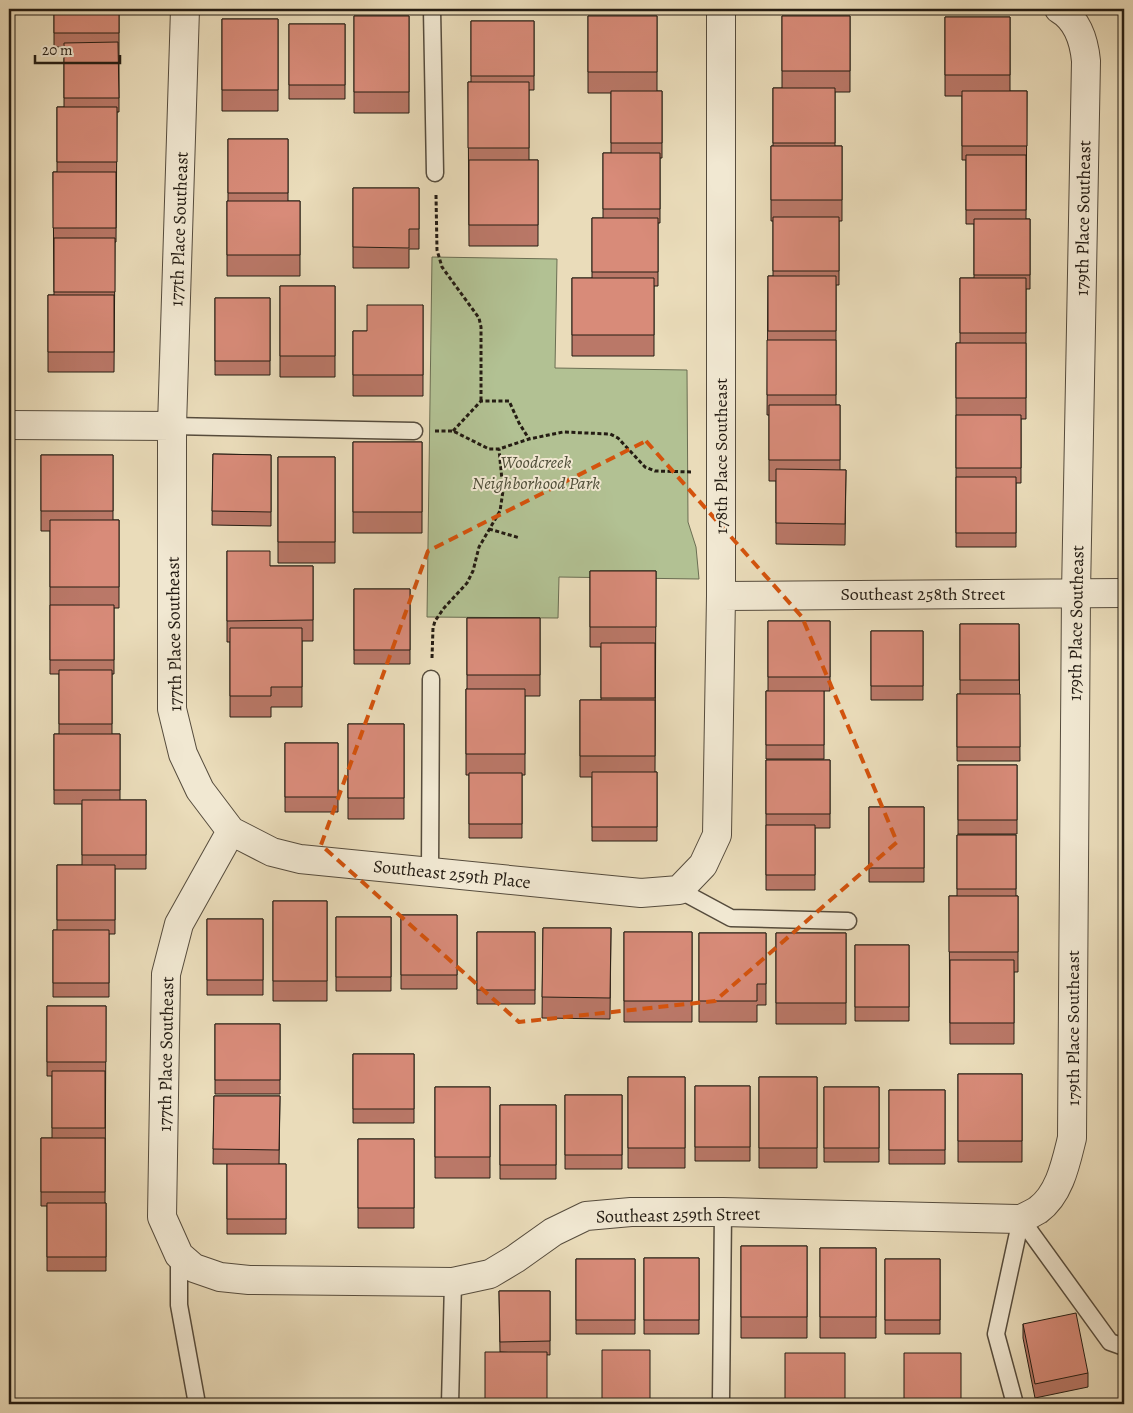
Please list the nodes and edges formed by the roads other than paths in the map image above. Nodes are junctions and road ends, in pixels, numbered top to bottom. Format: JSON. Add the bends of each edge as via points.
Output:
{"nodes":[{"id":1,"x":186,"y":9,"type":"edge"},
{"id":2,"x":432,"y":9,"type":"edge"},
{"id":3,"x":721,"y":9,"type":"edge"},
{"id":4,"x":1064,"y":10,"type":"edge"},
{"id":5,"x":435,"y":173,"type":"road end"},
{"id":6,"x":9,"y":425,"type":"edge"},
{"id":7,"x":172,"y":426,"type":"junction"},
{"id":8,"x":414,"y":431,"type":"road end"},
{"id":9,"x":1076,"y":593,"type":"junction"},
{"id":10,"x":1124,"y":593,"type":"edge"},
{"id":11,"x":721,"y":596,"type":"junction"},
{"id":12,"x":430,"y":680,"type":"road end"},
{"id":13,"x":231,"y":831,"type":"junction"},
{"id":14,"x":430,"y":872,"type":"junction"},
{"id":15,"x":679,"y":890,"type":"junction"},
{"id":16,"x":848,"y":921,"type":"dead end"},
{"id":17,"x":723,"y":1212,"type":"junction"},
{"id":18,"x":1021,"y":1219,"type":"junction"},
{"id":19,"x":179,"y":1255,"type":"junction"},
{"id":20,"x":453,"y":1282,"type":"junction"},
{"id":21,"x":1124,"y":1347,"type":"edge"},
{"id":22,"x":721,"y":1400,"type":"dead end"},
{"id":23,"x":197,"y":1404,"type":"edge"},
{"id":24,"x":450,"y":1404,"type":"edge"},
{"id":25,"x":1015,"y":1404,"type":"edge"}],
"edges":[{"from":1,"to":7,"type":"street","name":"177th Place Southeast"},
{"from":2,"to":5,"type":"lane"},
{"from":3,"to":11,"type":"street","name":"178th Place Southeast"},
{"from":4,"to":9,"type":"street","name":"179th Place Southeast","via":[[1080,31],[1086,61]]},
{"from":6,"to":7,"type":"street"},
{"from":7,"to":8,"type":"lane"},
{"from":7,"to":13,"type":"street","name":"177th Place Southeast","via":[[172,709],[183,754],[200,790]]},
{"from":9,"to":10,"type":"street","name":"Southeast 258th Street"},
{"from":9,"to":11,"type":"street","name":"Southeast 258th Street"},
{"from":9,"to":18,"type":"street","name":"179th Place Southeast","via":[[1072,1138],[1061,1178],[1052,1196],[1040,1209]]},
{"from":11,"to":15,"type":"street","name":"178th Place Southeast","via":[[717,835],[704,866]]},
{"from":12,"to":14,"type":"lane"},
{"from":13,"to":14,"type":"street","name":"Southeast 259th Place","via":[[272,852],[300,859]]},
{"from":13,"to":19,"type":"street","name":"177th Place Southeast","via":[[179,924],[166,974],[162,1217]]},
{"from":14,"to":15,"type":"street","name":"Southeast 259th Place","via":[[642,893]]},
{"from":15,"to":16,"type":"lane","via":[[732,918]]},
{"from":17,"to":18,"type":"street","name":"Southeast 259th Street"},
{"from":17,"to":20,"type":"street","name":"Southeast 259th Street","via":[[631,1212],[586,1216],[553,1232],[490,1274]]},
{"from":17,"to":22,"type":"lane"},
{"from":18,"to":21,"type":"lane","via":[[1110,1342]]},
{"from":18,"to":25,"type":"lane","via":[[996,1334]]},
{"from":19,"to":20,"type":"street","name":"Southeast 259th Street","via":[[194,1268],[220,1277]]},
{"from":19,"to":23,"type":"lane","via":[[178,1305]]},
{"from":20,"to":24,"type":"lane"}]}
